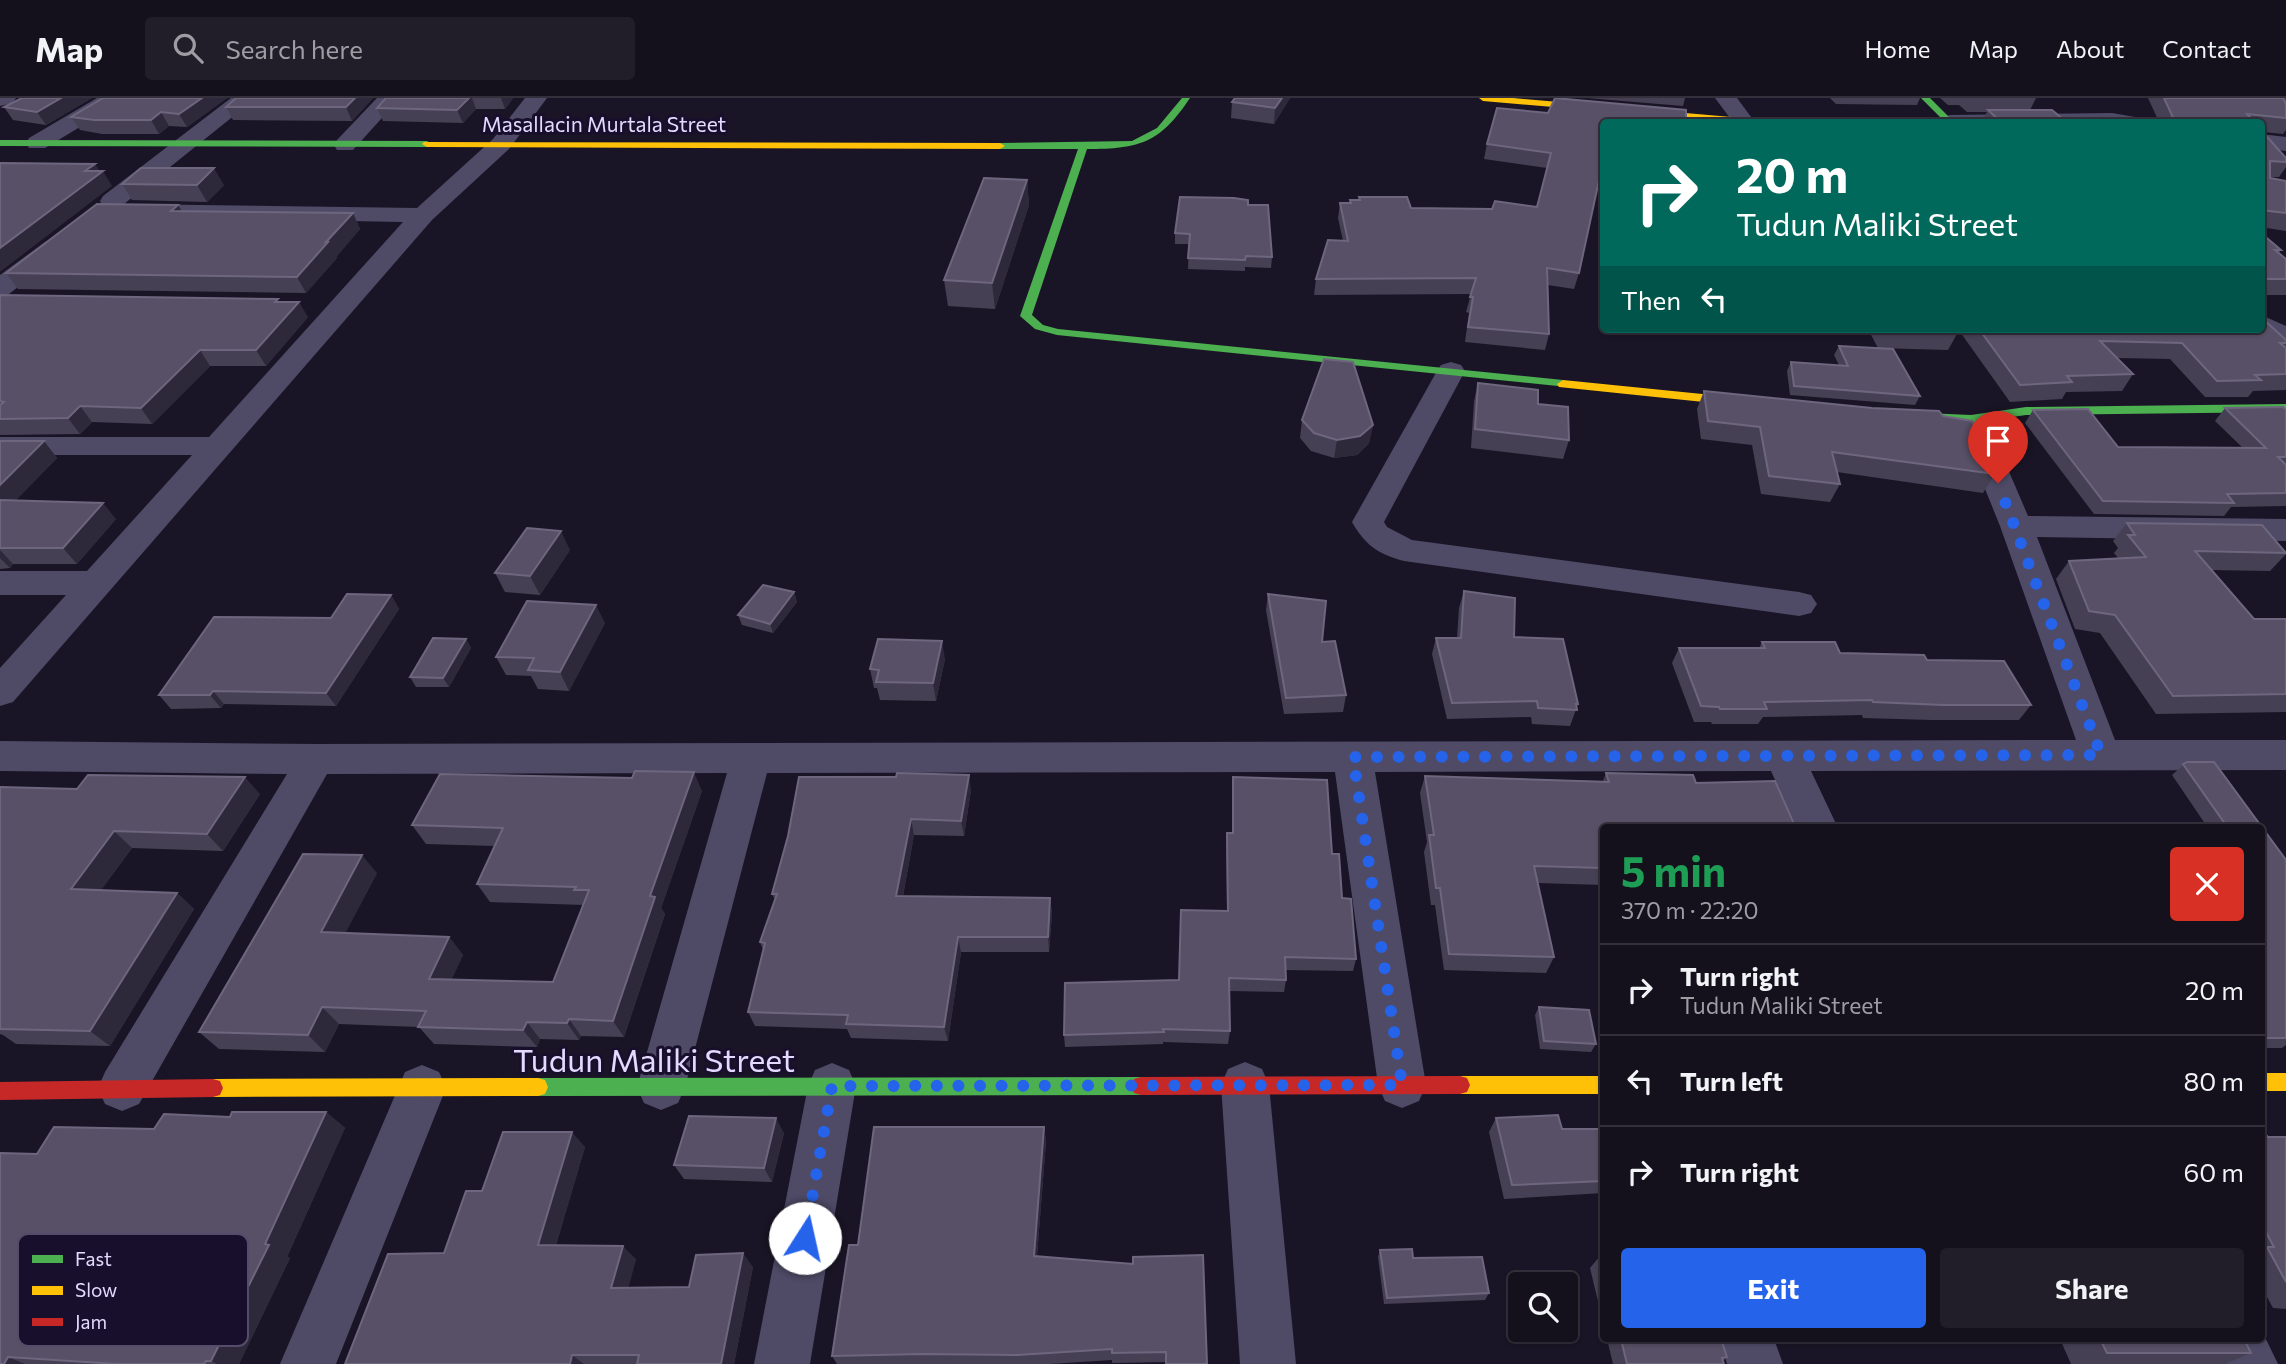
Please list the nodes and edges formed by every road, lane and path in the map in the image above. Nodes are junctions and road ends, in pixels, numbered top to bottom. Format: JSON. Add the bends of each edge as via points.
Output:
{"nodes":[{"id":1,"x":112,"y":98,"type":"edge"},
{"id":2,"x":245,"y":98,"type":"edge"},
{"id":3,"x":389,"y":98,"type":"edge"},
{"id":4,"x":536,"y":98,"type":"edge"},
{"id":5,"x":1186,"y":98,"type":"edge"},
{"id":6,"x":1483,"y":98,"type":"edge"},
{"id":7,"x":1726,"y":98,"type":"edge"},
{"id":8,"x":1925,"y":98,"type":"edge"},
{"id":9,"x":2094,"y":98,"type":"edge"},
{"id":10,"x":1545,"y":101,"type":"edge"},
{"id":11,"x":1723,"y":119,"type":"edge"},
{"id":12,"x":1742,"y":119,"type":"edge"},
{"id":13,"x":1948,"y":119,"type":"edge"},
{"id":14,"x":2117,"y":119,"type":"edge"},
{"id":15,"x":2265,"y":141,"type":"edge"},
{"id":16,"x":0,"y":143,"type":"edge"},
{"id":17,"x":37,"y":143,"type":"junction"},
{"id":18,"x":186,"y":144,"type":"junction"},
{"id":19,"x":501,"y":144,"type":"junction"},
{"id":20,"x":2286,"y":144,"type":"edge"},
{"id":21,"x":345,"y":145,"type":"junction"},
{"id":22,"x":1084,"y":145,"type":"junction"},
{"id":23,"x":423,"y":215,"type":"junction"},
{"id":24,"x":71,"y":233,"type":"edge"},
{"id":25,"x":0,"y":288,"type":"edge"},
{"id":26,"x":0,"y":300,"type":"edge"},
{"id":27,"x":27,"y":300,"type":"edge"},
{"id":28,"x":2265,"y":325,"type":"edge"},
{"id":29,"x":2286,"y":338,"type":"edge"},
{"id":30,"x":1451,"y":371,"type":"junction"},
{"id":31,"x":1767,"y":404,"type":"edge"},
{"id":32,"x":2286,"y":408,"type":"edge"},
{"id":33,"x":1885,"y":415,"type":"edge"},
{"id":34,"x":1971,"y":419,"type":"junction"},
{"id":35,"x":0,"y":446,"type":"edge"},
{"id":36,"x":218,"y":446,"type":"junction"},
{"id":37,"x":2016,"y":526,"type":"junction"},
{"id":38,"x":2286,"y":530,"type":"edge"},
{"id":39,"x":0,"y":583,"type":"edge"},
{"id":40,"x":96,"y":583,"type":"junction"},
{"id":41,"x":1799,"y":604,"type":"dead end"},
{"id":42,"x":0,"y":692,"type":"edge"},
{"id":43,"x":2101,"y":755,"type":"junction"},
{"id":44,"x":2286,"y":755,"type":"edge"},
{"id":45,"x":0,"y":756,"type":"edge"},
{"id":46,"x":1784,"y":756,"type":"junction"},
{"id":47,"x":1353,"y":757,"type":"junction"},
{"id":48,"x":751,"y":758,"type":"junction"},
{"id":49,"x":316,"y":759,"type":"junction"},
{"id":50,"x":1816,"y":824,"type":"edge"},
{"id":51,"x":2265,"y":1082,"type":"edge"},
{"id":52,"x":2286,"y":1082,"type":"edge"},
{"id":53,"x":1245,"y":1085,"type":"junction"},
{"id":54,"x":1402,"y":1085,"type":"junction"},
{"id":55,"x":1600,"y":1085,"type":"edge"},
{"id":56,"x":832,"y":1086,"type":"junction"},
{"id":57,"x":422,"y":1087,"type":"junction"},
{"id":58,"x":661,"y":1087,"type":"junction"},
{"id":59,"x":122,"y":1088,"type":"junction"},
{"id":60,"x":0,"y":1091,"type":"edge"},
{"id":61,"x":1748,"y":1342,"type":"edge"},
{"id":62,"x":2238,"y":1342,"type":"edge"},
{"id":63,"x":309,"y":1364,"type":"edge"},
{"id":64,"x":782,"y":1364,"type":"edge"},
{"id":65,"x":1268,"y":1364,"type":"edge"},
{"id":66,"x":1755,"y":1364,"type":"edge"},
{"id":67,"x":2250,"y":1364,"type":"edge"}],
"edges":[{"from":1,"to":17,"type":"street"},
{"from":2,"to":18,"type":"street"},
{"from":3,"to":21,"type":"street"},
{"from":4,"to":19,"type":"street"},
{"from":5,"to":22,"type":"street","name":"Masallacin Murtala Street","via":[[1165,129],[1142,144]]},
{"from":6,"to":10,"type":"street"},
{"from":7,"to":12,"type":"street"},
{"from":8,"to":13,"type":"street"},
{"from":9,"to":14,"type":"street"},
{"from":10,"to":11,"type":"street"},
{"from":15,"to":20,"type":"street"},
{"from":16,"to":17,"type":"street","name":"Masallacin Murtala Street"},
{"from":17,"to":18,"type":"street","name":"Masallacin Murtala Street"},
{"from":18,"to":21,"type":"street","name":"Masallacin Murtala Street"},
{"from":18,"to":23,"type":"street","via":[[96,214]]},
{"from":19,"to":21,"type":"street","name":"Masallacin Murtala Street"},
{"from":19,"to":22,"type":"street","name":"Masallacin Murtala Street"},
{"from":19,"to":23,"type":"street"},
{"from":22,"to":30,"type":"street","via":[[1026,316],[1039,327]]},
{"from":23,"to":36,"type":"street","via":[[330,304]]},
{"from":24,"to":25,"type":"street"},
{"from":26,"to":27,"type":"street"},
{"from":28,"to":29,"type":"street"},
{"from":30,"to":31,"type":"street"},
{"from":30,"to":41,"type":"street","via":[[1367,522],[1375,534],[1404,550]]},
{"from":32,"to":34,"type":"street","via":[[2026,411]]},
{"from":33,"to":34,"type":"street"},
{"from":34,"to":37,"type":"street"},
{"from":35,"to":36,"type":"street"},
{"from":36,"to":40,"type":"street"},
{"from":37,"to":38,"type":"street"},
{"from":37,"to":43,"type":"street"},
{"from":39,"to":40,"type":"street"},
{"from":40,"to":42,"type":"street"},
{"from":43,"to":44,"type":"street"},
{"from":43,"to":46,"type":"street"},
{"from":45,"to":49,"type":"street"},
{"from":46,"to":47,"type":"street"},
{"from":46,"to":50,"type":"street"},
{"from":47,"to":48,"type":"street"},
{"from":47,"to":54,"type":"street"},
{"from":48,"to":49,"type":"street"},
{"from":48,"to":58,"type":"street"},
{"from":49,"to":59,"type":"street"},
{"from":51,"to":52,"type":"street"},
{"from":53,"to":54,"type":"street","name":"Tudun Maliki Street"},
{"from":53,"to":56,"type":"street","name":"Tudun Maliki Street"},
{"from":53,"to":65,"type":"street"},
{"from":54,"to":55,"type":"street","name":"Tudun Maliki Street"},
{"from":56,"to":58,"type":"street","name":"Tudun Maliki Street"},
{"from":56,"to":64,"type":"street"},
{"from":57,"to":58,"type":"street","name":"Tudun Maliki Street"},
{"from":57,"to":59,"type":"street","name":"Tudun Maliki Street"},
{"from":57,"to":63,"type":"street"},
{"from":59,"to":60,"type":"street","name":"Tudun Maliki Street"},
{"from":61,"to":66,"type":"street"},
{"from":62,"to":67,"type":"street"}]}
